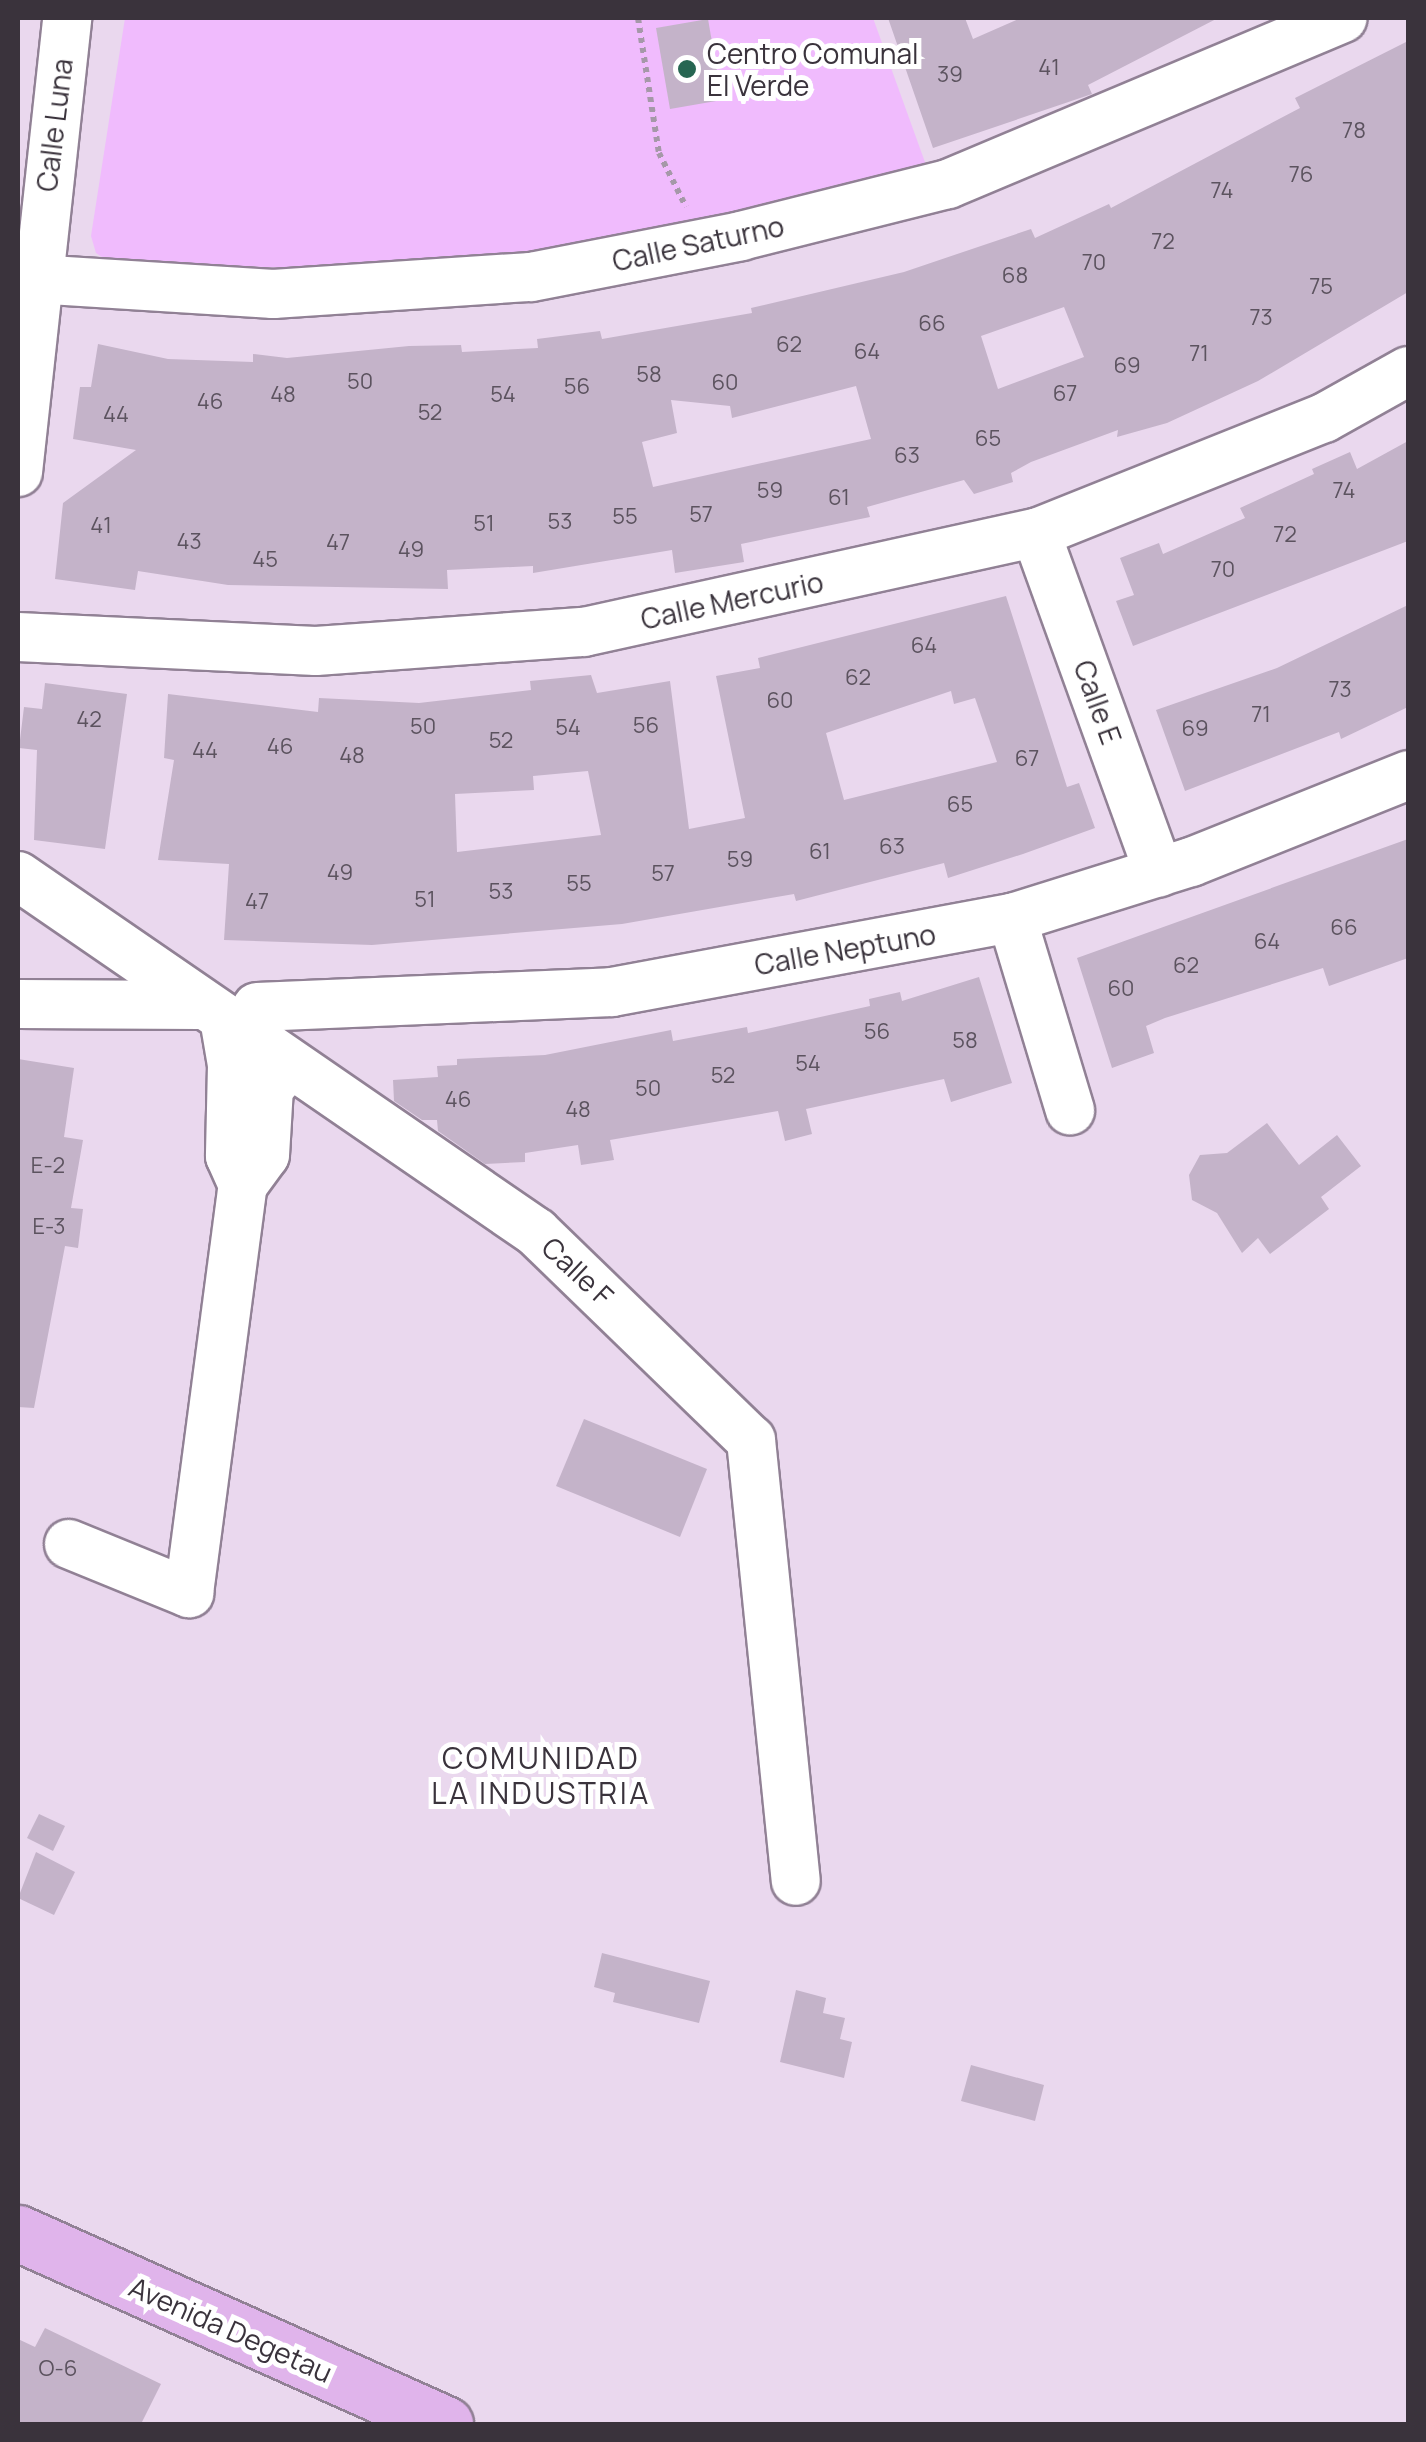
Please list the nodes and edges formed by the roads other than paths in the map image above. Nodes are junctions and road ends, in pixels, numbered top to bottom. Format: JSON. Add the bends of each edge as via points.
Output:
{"nodes":[{"id":1,"x":67,"y":18,"type":"edge"},
{"id":2,"x":1342,"y":18,"type":"edge"},
{"id":3,"x":26,"y":279,"type":"edge"},
{"id":4,"x":1408,"y":371,"type":"edge"},
{"id":5,"x":18,"y":472,"type":"edge"},
{"id":6,"x":1036,"y":533,"type":"junction"},
{"id":7,"x":18,"y":636,"type":"edge"},
{"id":8,"x":1408,"y":775,"type":"edge"},
{"id":9,"x":1159,"y":872,"type":"junction"},
{"id":10,"x":18,"y":876,"type":"edge"},
{"id":11,"x":1012,"y":918,"type":"junction"},
{"id":12,"x":18,"y":1004,"type":"edge"},
{"id":13,"x":227,"y":1012,"type":"junction"},
{"id":14,"x":289,"y":1066,"type":"junction"},
{"id":15,"x":1070,"y":1110,"type":"dead end"},
{"id":16,"x":242,"y":1185,"type":"junction"},
{"id":17,"x":69,"y":1544,"type":"dead end"},
{"id":18,"x":796,"y":1881,"type":"dead end"},
{"id":19,"x":18,"y":2233,"type":"edge"},
{"id":20,"x":445,"y":2424,"type":"edge"}],
"edges":[{"from":1,"to":3,"type":"street","name":"Calle Luna"},
{"from":2,"to":3,"type":"street","name":"Calle Saturno","via":[[948,184],[531,277],[273,294]]},
{"from":3,"to":5,"type":"street","name":"Calle Luna"},
{"from":4,"to":6,"type":"street","name":"Calle Mercurio","via":[[1324,418]]},
{"from":6,"to":7,"type":"street","name":"Calle Mercurio","via":[[584,632],[316,651]]},
{"from":6,"to":9,"type":"street","name":"Calle E"},
{"from":8,"to":9,"type":"street","name":"Calle Neptuno"},
{"from":9,"to":11,"type":"street","name":"Calle Neptuno"},
{"from":10,"to":13,"type":"street","name":"Calle F"},
{"from":11,"to":13,"type":"street","name":"Calle Neptuno","via":[[612,992]]},
{"from":11,"to":15,"type":"street"},
{"from":12,"to":13,"type":"street","name":"Calle Neptuno"},
{"from":13,"to":14,"type":"street","name":"Calle F"},
{"from":13,"to":16,"type":"street","via":[[230,1156]]},
{"from":14,"to":16,"type":"street","via":[[269,1088],[265,1155]]},
{"from":14,"to":18,"type":"street","name":"Calle F","via":[[536,1232],[751,1440]]},
{"from":16,"to":17,"type":"street","via":[[189,1593]]},
{"from":19,"to":20,"type":"main road","name":"Avenida Degetau"}]}
